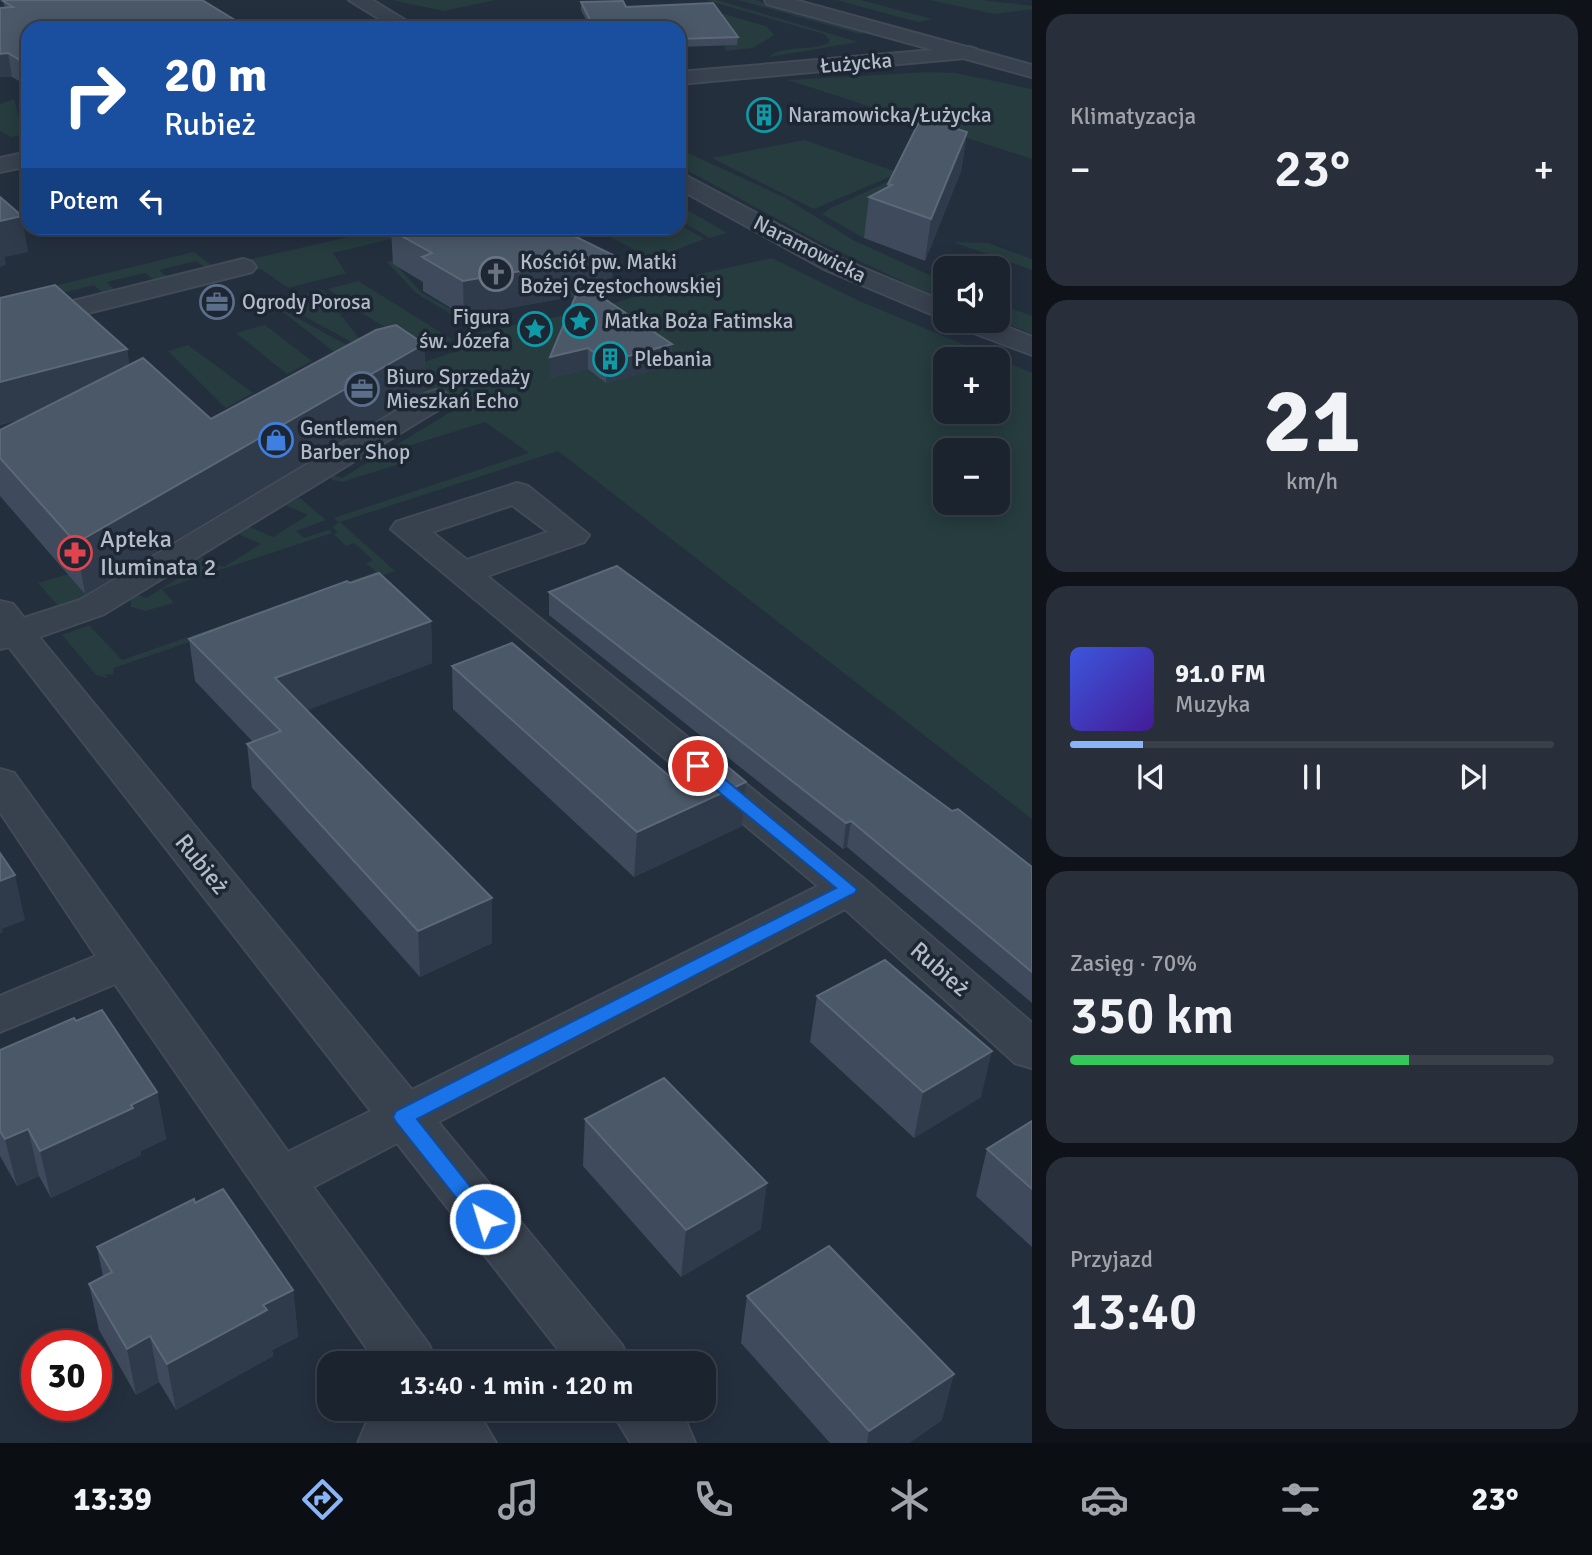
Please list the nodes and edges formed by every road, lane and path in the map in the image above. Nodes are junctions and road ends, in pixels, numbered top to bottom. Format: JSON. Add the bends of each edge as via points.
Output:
{"nodes":[{"id":1,"x":358,"y":0,"type":"edge"},
{"id":2,"x":774,"y":0,"type":"edge"},
{"id":3,"x":817,"y":0,"type":"edge"},
{"id":4,"x":396,"y":21,"type":"edge"},
{"id":5,"x":1019,"y":52,"type":"edge"},
{"id":6,"x":969,"y":53,"type":"junction"},
{"id":7,"x":1032,"y":71,"type":"edge"},
{"id":8,"x":686,"y":77,"type":"edge"},
{"id":9,"x":21,"y":160,"type":"edge"},
{"id":10,"x":0,"y":165,"type":"edge"},
{"id":11,"x":686,"y":183,"type":"edge"},
{"id":12,"x":243,"y":267,"type":"dead end"},
{"id":13,"x":933,"y":307,"type":"edge"},
{"id":14,"x":0,"y":327,"type":"edge"},
{"id":15,"x":997,"y":333,"type":"edge"},
{"id":16,"x":1032,"y":347,"type":"edge"},
{"id":17,"x":436,"y":399,"type":"dead end"},
{"id":18,"x":462,"y":573,"type":"dead end"},
{"id":19,"x":5,"y":627,"type":"edge"},
{"id":20,"x":0,"y":782,"type":"edge"},
{"id":21,"x":849,"y":889,"type":"junction"},
{"id":22,"x":124,"y":962,"type":"junction"},
{"id":23,"x":0,"y":1015,"type":"edge"},
{"id":24,"x":1032,"y":1050,"type":"edge"},
{"id":25,"x":404,"y":1117,"type":"junction"},
{"id":26,"x":280,"y":1180,"type":"junction"},
{"id":27,"x":401,"y":1351,"type":"edge"},
{"id":28,"x":592,"y":1351,"type":"edge"},
{"id":29,"x":450,"y":1421,"type":"edge"},
{"id":30,"x":649,"y":1421,"type":"edge"},
{"id":31,"x":387,"y":1443,"type":"edge"},
{"id":32,"x":666,"y":1443,"type":"edge"}],
"edges":[{"from":1,"to":4,"type":"street"},
{"from":2,"to":6,"type":"street"},
{"from":3,"to":5,"type":"street"},
{"from":5,"to":6,"type":"street","name":"Łużycka"},
{"from":6,"to":7,"type":"street"},
{"from":6,"to":8,"type":"street","name":"Łużycka"},
{"from":9,"to":10,"type":"street"},
{"from":11,"to":13,"type":"street","name":"Naramowicka","via":[[835,265]]},
{"from":12,"to":14,"type":"street"},
{"from":15,"to":16,"type":"street"},
{"from":17,"to":19,"type":"street","via":[[92,607]]},
{"from":18,"to":21,"type":"street","name":"Rubież"},
{"from":19,"to":25,"type":"street","name":"Rubież"},
{"from":20,"to":22,"type":"street"},
{"from":21,"to":24,"type":"street","name":"Rubież"},
{"from":21,"to":25,"type":"street"},
{"from":22,"to":23,"type":"street"},
{"from":22,"to":26,"type":"street"},
{"from":25,"to":26,"type":"street"},
{"from":25,"to":28,"type":"street","name":"Rubież"},
{"from":26,"to":27,"type":"street"},
{"from":29,"to":31,"type":"street"},
{"from":30,"to":32,"type":"street"}]}
